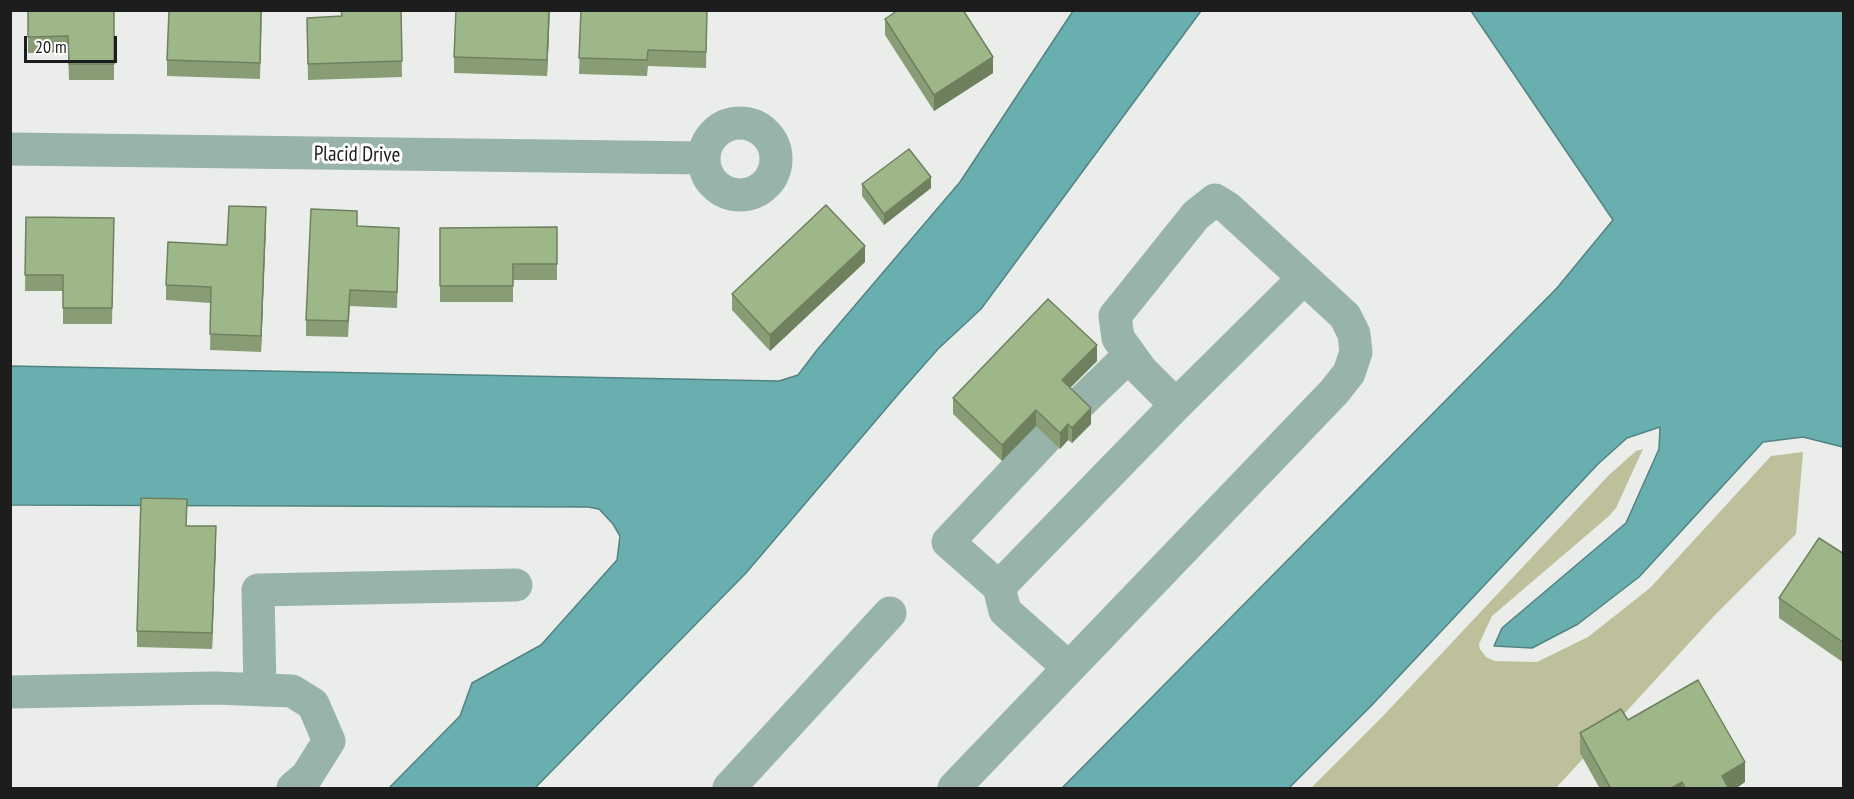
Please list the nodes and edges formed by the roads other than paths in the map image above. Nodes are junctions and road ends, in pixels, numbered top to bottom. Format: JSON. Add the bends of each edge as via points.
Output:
{"nodes":[{"id":1,"x":10,"y":149,"type":"edge"},
{"id":2,"x":703,"y":158,"type":"dead end"},
{"id":3,"x":1304,"y":278,"type":"junction"},
{"id":4,"x":1130,"y":355,"type":"junction"},
{"id":5,"x":1176,"y":405,"type":"junction"},
{"id":6,"x":1076,"y":407,"type":"edge"},
{"id":7,"x":1045,"y":439,"type":"edge"},
{"id":8,"x":516,"y":585,"type":"dead end"},
{"id":9,"x":999,"y":587,"type":"junction"},
{"id":10,"x":890,"y":614,"type":"dead end"},
{"id":11,"x":1069,"y":668,"type":"junction"},
{"id":12,"x":260,"y":690,"type":"junction"},
{"id":13,"x":10,"y":692,"type":"edge"},
{"id":14,"x":293,"y":789,"type":"edge"},
{"id":15,"x":729,"y":789,"type":"edge"},
{"id":16,"x":954,"y":789,"type":"edge"}],
"edges":[{"from":1,"to":2,"type":"street","name":"Placid Drive"},
{"from":3,"to":4,"type":"street","via":[[1215,200],[1196,214],[1115,316],[1118,338]]},
{"from":3,"to":5,"type":"street"},
{"from":3,"to":11,"type":"street","via":[[1345,316],[1354,334],[1356,352],[1349,373]]},
{"from":4,"to":5,"type":"street"},
{"from":4,"to":6,"type":"street"},
{"from":5,"to":9,"type":"street"},
{"from":7,"to":9,"type":"street","via":[[948,542]]},
{"from":8,"to":12,"type":"street","via":[[258,590]]},
{"from":9,"to":11,"type":"street","via":[[1005,610]]},
{"from":10,"to":15,"type":"street"},
{"from":11,"to":16,"type":"street"},
{"from":12,"to":13,"type":"street"},
{"from":12,"to":14,"type":"street","via":[[292,691],[313,704],[328,741],[307,776]]}]}
